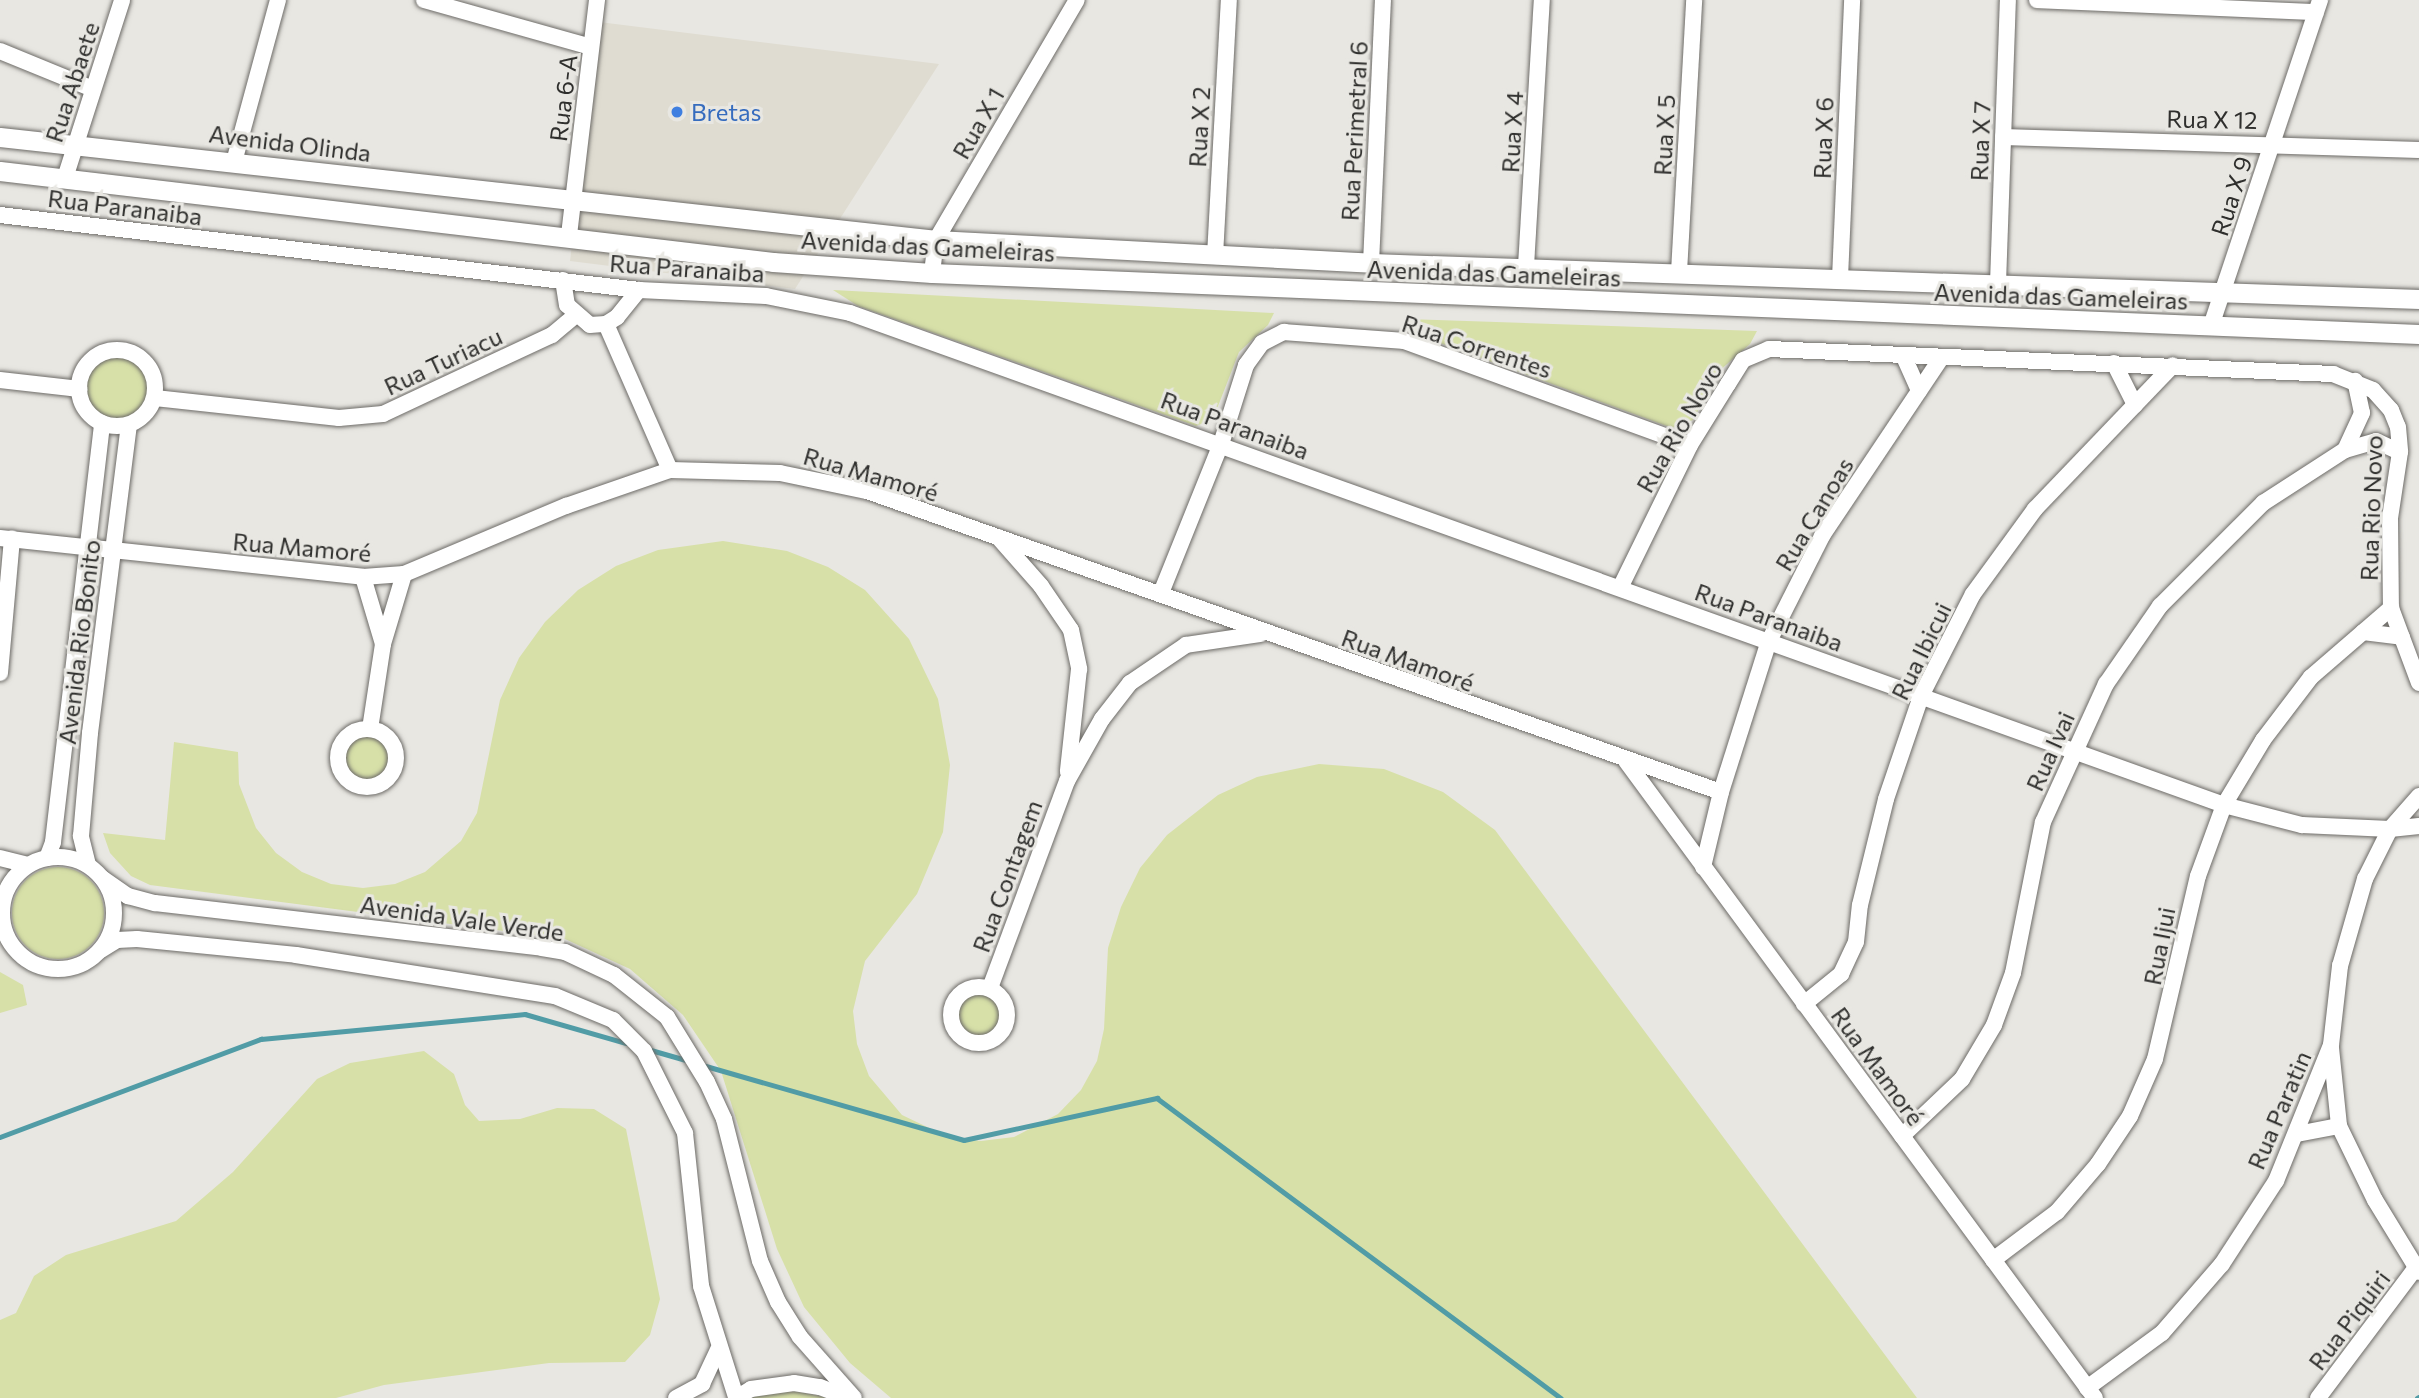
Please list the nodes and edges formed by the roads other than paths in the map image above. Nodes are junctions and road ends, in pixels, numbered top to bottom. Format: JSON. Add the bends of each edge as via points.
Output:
{"nodes":[{"id":1,"x":122,"y":0,"type":"edge"},
{"id":2,"x":278,"y":0,"type":"edge"},
{"id":3,"x":424,"y":0,"type":"edge"},
{"id":4,"x":597,"y":0,"type":"edge"},
{"id":5,"x":1077,"y":0,"type":"edge"},
{"id":6,"x":1229,"y":0,"type":"edge"},
{"id":7,"x":1383,"y":0,"type":"edge"},
{"id":8,"x":1542,"y":0,"type":"edge"},
{"id":9,"x":1694,"y":0,"type":"edge"},
{"id":10,"x":1852,"y":0,"type":"edge"},
{"id":11,"x":2008,"y":0,"type":"edge"},
{"id":12,"x":2037,"y":0,"type":"edge"},
{"id":13,"x":2318,"y":6,"type":"edge"},
{"id":14,"x":592,"y":47,"type":"junction"},
{"id":15,"x":0,"y":51,"type":"edge"},
{"id":16,"x":93,"y":89,"type":"junction"},
{"id":17,"x":2003,"y":136,"type":"junction"},
{"id":18,"x":0,"y":137,"type":"edge"},
{"id":19,"x":75,"y":143,"type":"junction"},
{"id":20,"x":2272,"y":143,"type":"junction"},
{"id":21,"x":2419,"y":150,"type":"edge"},
{"id":22,"x":234,"y":162,"type":"junction"},
{"id":23,"x":0,"y":171,"type":"edge"},
{"id":24,"x":65,"y":178,"type":"junction"},
{"id":25,"x":573,"y":201,"type":"junction"},
{"id":26,"x":0,"y":215,"type":"edge"},
{"id":27,"x":569,"y":235,"type":"junction"},
{"id":28,"x":936,"y":240,"type":"junction"},
{"id":29,"x":1215,"y":256,"type":"junction"},
{"id":30,"x":1371,"y":263,"type":"junction"},
{"id":31,"x":1526,"y":266,"type":"junction"},
{"id":32,"x":1679,"y":272,"type":"junction"},
{"id":33,"x":932,"y":273,"type":"junction"},
{"id":34,"x":1840,"y":278,"type":"junction"},
{"id":35,"x":563,"y":280,"type":"junction"},
{"id":36,"x":1997,"y":284,"type":"junction"},
{"id":37,"x":639,"y":290,"type":"junction"},
{"id":38,"x":2223,"y":292,"type":"junction"},
{"id":39,"x":1486,"y":298,"type":"junction"},
{"id":40,"x":2419,"y":299,"type":"edge"},
{"id":41,"x":575,"y":316,"type":"junction"},
{"id":42,"x":606,"y":324,"type":"junction"},
{"id":43,"x":2211,"y":326,"type":"junction"},
{"id":44,"x":2419,"y":334,"type":"edge"},
{"id":45,"x":1904,"y":357,"type":"junction"},
{"id":46,"x":1941,"y":358,"type":"junction"},
{"id":47,"x":2114,"y":363,"type":"junction"},
{"id":48,"x":2173,"y":365,"type":"junction"},
{"id":49,"x":0,"y":380,"type":"edge"},
{"id":50,"x":2354,"y":381,"type":"junction"},
{"id":51,"x":79,"y":389,"type":"junction"},
{"id":52,"x":1919,"y":391,"type":"junction"},
{"id":53,"x":155,"y":398,"type":"junction"},
{"id":54,"x":2134,"y":405,"type":"junction"},
{"id":55,"x":102,"y":423,"type":"junction"},
{"id":56,"x":129,"y":425,"type":"junction"},
{"id":57,"x":1221,"y":444,"type":"junction"},
{"id":58,"x":1690,"y":445,"type":"junction"},
{"id":59,"x":2345,"y":450,"type":"junction"},
{"id":60,"x":2400,"y":453,"type":"junction"},
{"id":61,"x":670,"y":470,"type":"junction"},
{"id":62,"x":997,"y":536,"type":"junction"},
{"id":63,"x":6,"y":539,"type":"edge"},
{"id":64,"x":87,"y":549,"type":"junction"},
{"id":65,"x":114,"y":552,"type":"junction"},
{"id":66,"x":404,"y":574,"type":"junction"},
{"id":67,"x":363,"y":577,"type":"junction"},
{"id":68,"x":1620,"y":588,"type":"junction"},
{"id":69,"x":1161,"y":593,"type":"junction"},
{"id":70,"x":2391,"y":608,"type":"junction"},
{"id":71,"x":2363,"y":632,"type":"junction"},
{"id":72,"x":1264,"y":633,"type":"junction"},
{"id":73,"x":2402,"y":637,"type":"junction"},
{"id":74,"x":1769,"y":641,"type":"junction"},
{"id":75,"x":383,"y":644,"type":"junction"},
{"id":76,"x":0,"y":673,"type":"edge"},
{"id":77,"x":2419,"y":683,"type":"edge"},
{"id":78,"x":1921,"y":696,"type":"junction"},
{"id":79,"x":1078,"y":709,"type":"junction"},
{"id":80,"x":1102,"y":719,"type":"junction"},
{"id":81,"x":370,"y":729,"type":"dead end"},
{"id":82,"x":2073,"y":751,"type":"junction"},
{"id":83,"x":1626,"y":761,"type":"junction"},
{"id":84,"x":1067,"y":781,"type":"junction"},
{"id":85,"x":1721,"y":792,"type":"junction"},
{"id":86,"x":2419,"y":796,"type":"edge"},
{"id":87,"x":2224,"y":805,"type":"junction"},
{"id":88,"x":2419,"y":826,"type":"edge"},
{"id":89,"x":2390,"y":830,"type":"junction"},
{"id":90,"x":47,"y":858,"type":"junction"},
{"id":91,"x":0,"y":859,"type":"edge"},
{"id":92,"x":28,"y":865,"type":"junction"},
{"id":93,"x":88,"y":865,"type":"junction"},
{"id":94,"x":1703,"y":867,"type":"junction"},
{"id":95,"x":103,"y":878,"type":"junction"},
{"id":96,"x":2,"y":923,"type":"edge"},
{"id":97,"x":101,"y":950,"type":"junction"},
{"id":98,"x":989,"y":988,"type":"dead end"},
{"id":99,"x":1804,"y":1004,"type":"junction"},
{"id":100,"x":2331,"y":1045,"type":"junction"},
{"id":101,"x":2339,"y":1126,"type":"junction"},
{"id":102,"x":2297,"y":1134,"type":"junction"},
{"id":103,"x":1902,"y":1136,"type":"junction"},
{"id":104,"x":1993,"y":1260,"type":"junction"},
{"id":105,"x":2417,"y":1271,"type":"edge"},
{"id":106,"x":718,"y":1349,"type":"junction"},
{"id":107,"x":2091,"y":1393,"type":"edge"},
{"id":108,"x":676,"y":1398,"type":"edge"},
{"id":109,"x":736,"y":1398,"type":"edge"},
{"id":110,"x":852,"y":1398,"type":"edge"},
{"id":111,"x":2318,"y":1398,"type":"edge"}],
"edges":[{"from":1,"to":16,"type":"street","name":"Rua Abaete"},
{"from":2,"to":22,"type":"street"},
{"from":3,"to":14,"type":"street"},
{"from":4,"to":14,"type":"street","name":"Rua 6-A"},
{"from":5,"to":28,"type":"street","name":"Rua X 1"},
{"from":6,"to":29,"type":"street","name":"Rua X 2"},
{"from":7,"to":30,"type":"street","name":"Rua Perimetral 6"},
{"from":8,"to":31,"type":"street","name":"Rua X 4"},
{"from":9,"to":32,"type":"street","name":"Rua X 5"},
{"from":10,"to":34,"type":"street","name":"Rua X 6"},
{"from":11,"to":17,"type":"street","name":"Rua X 7"},
{"from":12,"to":13,"type":"street"},
{"from":13,"to":20,"type":"street","name":"Rua X 9"},
{"from":14,"to":25,"type":"street","name":"Rua 6-A"},
{"from":15,"to":16,"type":"street"},
{"from":16,"to":19,"type":"street","name":"Rua Abaete"},
{"from":17,"to":20,"type":"street","name":"Rua X 12"},
{"from":17,"to":36,"type":"street","name":"Rua X 7"},
{"from":18,"to":19,"type":"main road","name":"Avenida Olinda"},
{"from":19,"to":22,"type":"main road","name":"Avenida Olinda"},
{"from":19,"to":24,"type":"street","name":"Rua Abaete"},
{"from":20,"to":21,"type":"street","name":"Rua X 12"},
{"from":20,"to":38,"type":"street","name":"Rua X 9"},
{"from":22,"to":25,"type":"main road","name":"Avenida Olinda"},
{"from":23,"to":24,"type":"main road"},
{"from":24,"to":27,"type":"main road"},
{"from":25,"to":27,"type":"street","name":"Rua 6-A"},
{"from":25,"to":28,"type":"main road","name":"Avenida das Gameleiras"},
{"from":26,"to":35,"type":"street","name":"Rua Paranaiba"},
{"from":27,"to":33,"type":"main road","name":"Avenida das Gameleiras","via":[[773,262]]},
{"from":28,"to":29,"type":"main road","name":"Avenida das Gameleiras"},
{"from":28,"to":33,"type":"street","name":"Rua X 1"},
{"from":29,"to":30,"type":"main road","name":"Avenida das Gameleiras"},
{"from":30,"to":31,"type":"main road","name":"Avenida das Gameleiras"},
{"from":31,"to":32,"type":"main road","name":"Avenida das Gameleiras"},
{"from":31,"to":39,"type":"main road","via":[[1519,288]]},
{"from":32,"to":34,"type":"main road","name":"Avenida das Gameleiras"},
{"from":33,"to":39,"type":"main road","name":"Avenida das Gameleiras"},
{"from":34,"to":36,"type":"main road","name":"Avenida das Gameleiras"},
{"from":35,"to":37,"type":"street","name":"Rua Paranaiba"},
{"from":35,"to":41,"type":"street","via":[[567,304]]},
{"from":36,"to":38,"type":"main road","name":"Avenida das Gameleiras"},
{"from":37,"to":42,"type":"street"},
{"from":37,"to":57,"type":"street","name":"Rua Paranaiba","via":[[766,296],[850,313]]},
{"from":38,"to":40,"type":"main road","name":"Avenida das Gameleiras"},
{"from":38,"to":43,"type":"street","name":"Rua X 9"},
{"from":39,"to":43,"type":"main road","name":"Avenida das Gameleiras"},
{"from":41,"to":42,"type":"street","via":[[590,325]]},
{"from":41,"to":53,"type":"street","name":"Rua Turiacu","via":[[552,335],[383,414],[339,418]]},
{"from":42,"to":61,"type":"street"},
{"from":43,"to":44,"type":"main road","name":"Avenida das Gameleiras"},
{"from":45,"to":46,"type":"street","name":"Rua Rio Novo"},
{"from":45,"to":52,"type":"street"},
{"from":45,"to":58,"type":"street","name":"Rua Rio Novo","via":[[1769,349],[1744,360]]},
{"from":46,"to":47,"type":"street","name":"Rua Rio Novo"},
{"from":46,"to":52,"type":"street","name":"Rua Canoas"},
{"from":47,"to":48,"type":"street","name":"Rua Rio Novo"},
{"from":47,"to":54,"type":"street"},
{"from":48,"to":50,"type":"street","name":"Rua Rio Novo","via":[[2333,374]]},
{"from":48,"to":54,"type":"street","name":"Rua Ibicui"},
{"from":49,"to":51,"type":"street"},
{"from":50,"to":59,"type":"street","via":[[2362,413]]},
{"from":50,"to":60,"type":"street","name":"Rua Rio Novo","via":[[2373,390],[2391,410]]},
{"from":51,"to":53,"type":"street","via":[[87,364],[109,350],[122,350],[145,361],[153,372]]},
{"from":51,"to":55,"type":"street","via":[[85,409]]},
{"from":52,"to":74,"type":"street","name":"Rua Canoas","via":[[1822,536]]},
{"from":53,"to":56,"type":"street","via":[[140,419]]},
{"from":54,"to":78,"type":"street","name":"Rua Ibicui","via":[[2035,509],[1973,594]]},
{"from":55,"to":56,"type":"street"},
{"from":55,"to":64,"type":"street","name":"Avenida Rio Bonito"},
{"from":56,"to":65,"type":"street","name":"Avenida Rio Bonito"},
{"from":57,"to":58,"type":"street","name":"Rua Correntes","via":[[1246,365],[1262,343],[1284,332],[1405,341]]},
{"from":57,"to":68,"type":"street","name":"Rua Paranaiba"},
{"from":57,"to":69,"type":"street","name":"Rua Correntes"},
{"from":58,"to":68,"type":"street","name":"Rua Rio Novo"},
{"from":59,"to":60,"type":"street","name":"Rua Ivai","via":[[2376,440]]},
{"from":59,"to":82,"type":"street","name":"Rua Ivai","via":[[2263,503],[2160,606],[2106,684]]},
{"from":60,"to":70,"type":"street","name":"Rua Rio Novo","via":[[2390,518]]},
{"from":61,"to":62,"type":"street","name":"Rua Mamoré","via":[[780,472],[867,491]]},
{"from":61,"to":66,"type":"street","name":"Rua Mamoré","via":[[566,506]]},
{"from":62,"to":69,"type":"street","name":"Rua Mamoré"},
{"from":62,"to":79,"type":"street","name":"Rua Contagem","via":[[1071,629],[1079,669]]},
{"from":63,"to":64,"type":"street","name":"Rua Mamoré"},
{"from":63,"to":76,"type":"street"},
{"from":64,"to":65,"type":"street","name":"Rua Mamoré"},
{"from":64,"to":90,"type":"street","name":"Avenida Rio Bonito","via":[[53,842]]},
{"from":65,"to":67,"type":"street","name":"Rua Mamoré"},
{"from":65,"to":93,"type":"street","name":"Avenida Rio Bonito","via":[[81,836]]},
{"from":66,"to":67,"type":"street","name":"Rua Mamoré"},
{"from":66,"to":75,"type":"street"},
{"from":67,"to":75,"type":"street"},
{"from":68,"to":74,"type":"street","name":"Rua Paranaiba"},
{"from":69,"to":72,"type":"street","name":"Rua Mamoré"},
{"from":70,"to":71,"type":"street","name":"Rua Ijui"},
{"from":70,"to":73,"type":"street","name":"Rua Rio Novo"},
{"from":71,"to":73,"type":"street"},
{"from":71,"to":87,"type":"street","name":"Rua Ijui","via":[[2311,677],[2263,740]]},
{"from":72,"to":80,"type":"street","name":"Rua Contagem","via":[[1186,645],[1130,683]]},
{"from":72,"to":83,"type":"street","name":"Rua Mamoré"},
{"from":73,"to":77,"type":"street","name":"Rua Rio Novo"},
{"from":74,"to":78,"type":"street","name":"Rua Paranaiba"},
{"from":74,"to":85,"type":"street","name":"Rua Canoas"},
{"from":75,"to":81,"type":"street"},
{"from":78,"to":82,"type":"street","name":"Rua Paranaiba"},
{"from":78,"to":99,"type":"street","name":"Rua Ibicui","via":[[1886,799],[1860,905],[1856,942],[1841,974]]},
{"from":79,"to":80,"type":"street"},
{"from":79,"to":84,"type":"street","name":"Rua Contagem"},
{"from":80,"to":84,"type":"street","name":"Rua Contagem"},
{"from":82,"to":87,"type":"street","name":"Rua Paranaiba"},
{"from":82,"to":103,"type":"street","name":"Rua Ivai","via":[[2043,822],[2013,973],[1994,1025],[1962,1079]]},
{"from":83,"to":85,"type":"street","name":"Rua Mamoré"},
{"from":83,"to":94,"type":"street","name":"Rua Mamoré"},
{"from":84,"to":98,"type":"street","name":"Rua Contagem"},
{"from":85,"to":94,"type":"street","name":"Rua Canoas"},
{"from":86,"to":89,"type":"street","name":"Rua Paratin"},
{"from":87,"to":89,"type":"street","name":"Rua Paranaiba","via":[[2302,825]]},
{"from":87,"to":104,"type":"street","name":"Rua Ijui","via":[[2194,888],[2155,1059],[2130,1116],[2098,1164],[2057,1212]]},
{"from":88,"to":89,"type":"street","name":"Rua Paranaiba"},
{"from":89,"to":100,"type":"street","name":"Rua Paratin","via":[[2365,879],[2340,966]]},
{"from":90,"to":92,"type":"street"},
{"from":90,"to":93,"type":"street"},
{"from":91,"to":92,"type":"street"},
{"from":92,"to":96,"type":"street","via":[[6,891]]},
{"from":93,"to":95,"type":"street"},
{"from":94,"to":99,"type":"street","name":"Rua Mamoré"},
{"from":95,"to":97,"type":"street","via":[[114,914]]},
{"from":95,"to":110,"type":"street","name":"Avenida Vale Verde","via":[[128,896],[155,903],[542,948],[565,952],[614,975],[667,1017],[707,1082],[724,1119],[760,1261],[778,1303],[800,1337]]},
{"from":96,"to":97,"type":"street","via":[[10,942],[36,964],[71,967]]},
{"from":97,"to":106,"type":"street","via":[[117,940],[136,939],[296,955],[555,996],[613,1020],[643,1051],[685,1133],[701,1286]]},
{"from":99,"to":103,"type":"street","name":"Rua Mamoré"},
{"from":100,"to":101,"type":"street","name":"Rua Piquiri"},
{"from":100,"to":102,"type":"street","name":"Rua Paratin"},
{"from":101,"to":102,"type":"street"},
{"from":101,"to":105,"type":"street","name":"Rua Piquiri"},
{"from":102,"to":107,"type":"street","name":"Rua Paratin","via":[[2276,1181],[2222,1264],[2162,1333]]},
{"from":103,"to":104,"type":"street","name":"Rua Mamoré"},
{"from":104,"to":107,"type":"street","name":"Rua Mamoré"},
{"from":105,"to":111,"type":"street","name":"Rua Piquiri"},
{"from":106,"to":108,"type":"street","via":[[702,1384]]},
{"from":106,"to":109,"type":"street"},
{"from":109,"to":110,"type":"street","via":[[751,1389],[794,1383]]}]}
